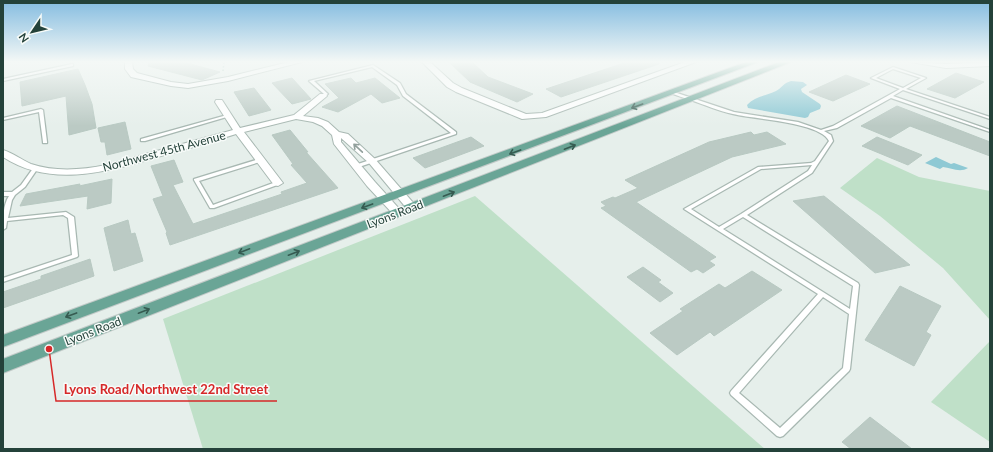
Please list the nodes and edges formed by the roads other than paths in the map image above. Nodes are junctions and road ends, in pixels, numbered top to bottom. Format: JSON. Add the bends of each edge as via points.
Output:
{"nodes":[{"id":1,"x":167,"y":83,"type":"edge"},
{"id":2,"x":205,"y":83,"type":"edge"},
{"id":3,"x":313,"y":83,"type":"edge"},
{"id":4,"x":398,"y":83,"type":"edge"},
{"id":5,"x":448,"y":83,"type":"edge"},
{"id":6,"x":633,"y":83,"type":"edge"},
{"id":7,"x":699,"y":83,"type":"edge"},
{"id":8,"x":734,"y":83,"type":"edge"},
{"id":9,"x":887,"y":83,"type":"edge"},
{"id":10,"x":914,"y":83,"type":"edge"},
{"id":11,"x":903,"y":89,"type":"junction"},
{"id":12,"x":673,"y":93,"type":"junction"},
{"id":13,"x":323,"y":96,"type":"joint"},
{"id":14,"x":890,"y":96,"type":"junction"},
{"id":15,"x":694,"y":99,"type":"junction"},
{"id":16,"x":219,"y":102,"type":"dead end"},
{"id":17,"x":228,"y":116,"type":"junction"},
{"id":18,"x":296,"y":117,"type":"junction"},
{"id":19,"x":990,"y":118,"type":"edge"},
{"id":20,"x":3,"y":119,"type":"edge"},
{"id":21,"x":238,"y":131,"type":"junction"},
{"id":22,"x":821,"y":131,"type":"junction"},
{"id":23,"x":990,"y":131,"type":"edge"},
{"id":24,"x":336,"y":134,"type":"junction"},
{"id":25,"x":143,"y":140,"type":"dead end"},
{"id":26,"x":45,"y":142,"type":"dead end"},
{"id":27,"x":3,"y":153,"type":"edge"},
{"id":28,"x":261,"y":160,"type":"junction"},
{"id":29,"x":372,"y":161,"type":"junction"},
{"id":30,"x":817,"y":162,"type":"junction"},
{"id":31,"x":357,"y":166,"type":"junction"},
{"id":32,"x":34,"y":168,"type":"junction"},
{"id":33,"x":278,"y":183,"type":"joint"},
{"id":34,"x":3,"y":194,"type":"edge"},
{"id":35,"x":13,"y":194,"type":"junction"},
{"id":36,"x":400,"y":194,"type":"junction"},
{"id":37,"x":386,"y":200,"type":"junction"},
{"id":38,"x":412,"y":208,"type":"junction"},
{"id":39,"x":398,"y":213,"type":"junction"},
{"id":40,"x":743,"y":215,"type":"junction"},
{"id":41,"x":4,"y":220,"type":"edge"},
{"id":42,"x":3,"y":228,"type":"edge"},
{"id":43,"x":719,"y":229,"type":"junction"},
{"id":44,"x":3,"y":280,"type":"edge"},
{"id":45,"x":822,"y":294,"type":"junction"},
{"id":46,"x":852,"y":313,"type":"junction"},
{"id":47,"x":3,"y":341,"type":"edge"},
{"id":48,"x":3,"y":366,"type":"edge"}],
"edges":[{"from":1,"to":2,"type":"street","via":[[188,86]]},
{"from":3,"to":13,"type":"lane","via":[[326,94]]},
{"from":4,"to":29,"type":"lane","via":[[404,94],[454,133]]},
{"from":5,"to":6,"type":"street","via":[[525,117],[543,115]]},
{"from":7,"to":12,"type":"main road","name":"Lyons Road"},
{"from":8,"to":15,"type":"main road","name":"Lyons Road"},
{"from":9,"to":11,"type":"lane"},
{"from":10,"to":11,"type":"lane"},
{"from":11,"to":14,"type":"lane"},
{"from":11,"to":19,"type":"lane"},
{"from":12,"to":15,"type":"lane"},
{"from":12,"to":36,"type":"main road","name":"Lyons Road","one_way":true},
{"from":13,"to":18,"type":"street"},
{"from":14,"to":22,"type":"lane","via":[[835,127]]},
{"from":14,"to":23,"type":"lane"},
{"from":15,"to":22,"type":"lane","via":[[722,111],[790,122]]},
{"from":38,"to":15,"type":"main road","name":"Lyons Road","one_way":true},
{"from":16,"to":17,"type":"street"},
{"from":17,"to":21,"type":"street"},
{"from":17,"to":25,"type":"lane"},
{"from":18,"to":21,"type":"street","name":"Northwest 45th Avenue"},
{"from":18,"to":24,"type":"street","via":[[315,120]]},
{"from":20,"to":26,"type":"lane","via":[[41,110]]},
{"from":21,"to":28,"type":"street"},
{"from":21,"to":32,"type":"street","name":"Northwest 45th Avenue","via":[[103,168],[76,172],[51,172]]},
{"from":22,"to":30,"type":"lane","via":[[829,136],[831,141]]},
{"from":29,"to":24,"type":"street","one_way":true,"via":[[346,136]]},
{"from":24,"to":31,"type":"street","via":[[337,142]]},
{"from":27,"to":32,"type":"street","name":"Northwest 45th Avenue"},
{"from":28,"to":33,"type":"street"},
{"from":28,"to":33,"type":"lane","via":[[196,180],[212,207]]},
{"from":29,"to":31,"type":"lane"},
{"from":29,"to":36,"type":"street"},
{"from":30,"to":40,"type":"lane","via":[[810,172]]},
{"from":30,"to":43,"type":"lane","via":[[760,168],[687,209]]},
{"from":31,"to":37,"type":"street"},
{"from":32,"to":35,"type":"lane","via":[[23,186]]},
{"from":34,"to":35,"type":"lane"},
{"from":35,"to":41,"type":"lane"},
{"from":36,"to":37,"type":"main road","name":"Lyons Road"},
{"from":36,"to":38,"type":"street"},
{"from":37,"to":39,"type":"street"},
{"from":37,"to":47,"type":"main road","name":"Lyons Road","one_way":true},
{"from":38,"to":39,"type":"main road","name":"Lyons Road"},
{"from":48,"to":39,"type":"main road","name":"Lyons Road","one_way":true},
{"from":40,"to":43,"type":"lane"},
{"from":40,"to":46,"type":"lane","via":[[856,285]]},
{"from":41,"to":42,"type":"lane"},
{"from":41,"to":44,"type":"lane","via":[[64,213],[70,217],[75,256]]},
{"from":43,"to":45,"type":"lane"},
{"from":45,"to":46,"type":"lane"},
{"from":45,"to":46,"type":"lane","via":[[734,392],[780,433],[846,369]]}]}
